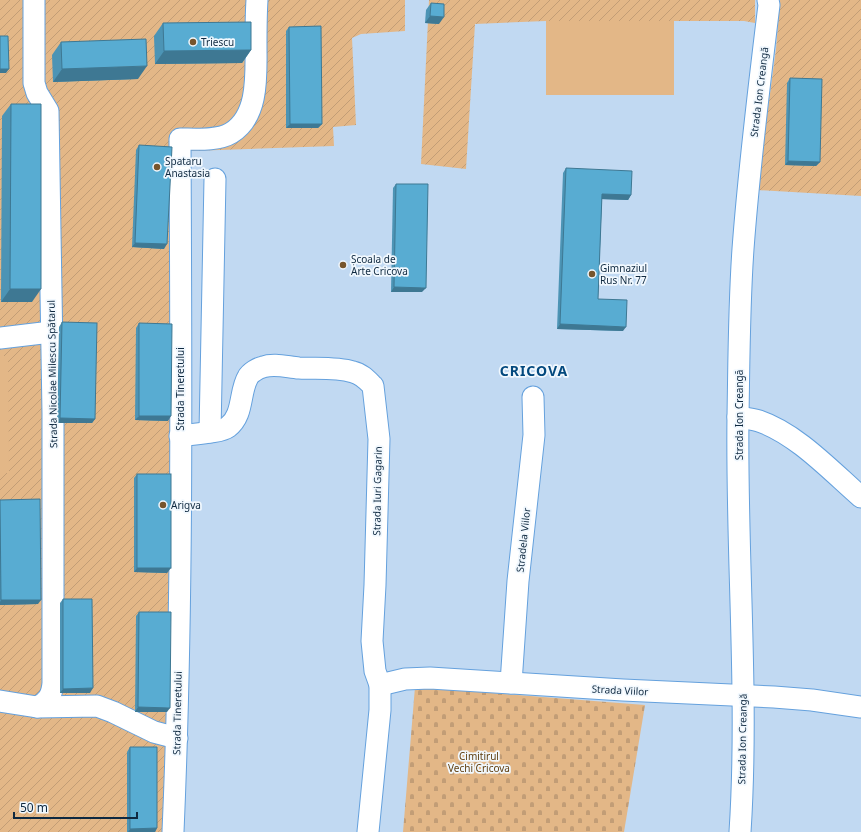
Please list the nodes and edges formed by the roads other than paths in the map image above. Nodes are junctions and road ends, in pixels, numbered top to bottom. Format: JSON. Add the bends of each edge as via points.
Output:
{"nodes":[{"id":1,"x":34,"y":0,"type":"edge"},
{"id":2,"x":257,"y":0,"type":"edge"},
{"id":3,"x":768,"y":0,"type":"edge"},
{"id":4,"x":215,"y":179,"type":"dead end"},
{"id":5,"x":51,"y":332,"type":"junction"},
{"id":6,"x":0,"y":338,"type":"edge"},
{"id":7,"x":533,"y":397,"type":"dead end"},
{"id":8,"x":738,"y":417,"type":"junction"},
{"id":9,"x":210,"y":432,"type":"junction"},
{"id":10,"x":180,"y":436,"type":"junction"},
{"id":11,"x":861,"y":497,"type":"edge"},
{"id":12,"x":511,"y":683,"type":"junction"},
{"id":13,"x":380,"y":685,"type":"junction"},
{"id":14,"x":743,"y":696,"type":"junction"},
{"id":15,"x":0,"y":701,"type":"edge"},
{"id":16,"x":37,"y":707,"type":"junction"},
{"id":17,"x":861,"y":707,"type":"edge"},
{"id":18,"x":177,"y":738,"type":"junction"},
{"id":19,"x":173,"y":832,"type":"edge"},
{"id":20,"x":368,"y":832,"type":"edge"},
{"id":21,"x":740,"y":832,"type":"edge"}],
"edges":[{"from":1,"to":5,"type":"street","name":"Strada Nicolae Milescu Spătarul","via":[[34,83],[48,111]]},
{"from":2,"to":10,"type":"street","name":"Strada Tineretului","via":[[256,83],[250,109],[241,125],[230,134],[207,140],[180,139]]},
{"from":3,"to":8,"type":"street","name":"Strada Ion Creangă","via":[[743,251]]},
{"from":4,"to":9,"type":"street"},
{"from":5,"to":6,"type":"street"},
{"from":5,"to":16,"type":"street","name":"Strada Nicolae Milescu Spătarul","via":[[53,683],[48,700]]},
{"from":7,"to":12,"type":"street","name":"Stradela Viilor","via":[[534,435],[518,580]]},
{"from":8,"to":11,"type":"street","via":[[757,420],[807,449]]},
{"from":8,"to":14,"type":"street","name":"Strada Ion Creangă"},
{"from":9,"to":10,"type":"street","name":"Strada Iuri Gagarin"},
{"from":9,"to":13,"type":"street","name":"Strada Iuri Gagarin","via":[[220,431],[234,420],[248,377],[262,367],[352,372],[361,375],[373,386],[379,439],[372,641],[375,670]]},
{"from":10,"to":18,"type":"street","name":"Strada Tineretului"},
{"from":12,"to":13,"type":"street","name":"Strada Viilor","via":[[430,678],[405,679]]},
{"from":12,"to":14,"type":"street","name":"Strada Viilor"},
{"from":13,"to":20,"type":"street","name":"Strada Iuri Gagarin","via":[[380,710]]},
{"from":14,"to":17,"type":"street","name":"Strada Viilor","via":[[812,700]]},
{"from":14,"to":21,"type":"street","name":"Strada Ion Creangă"},
{"from":15,"to":16,"type":"street"},
{"from":16,"to":18,"type":"street","via":[[97,706],[154,732]]},
{"from":18,"to":19,"type":"street","name":"Strada Tineretului"}]}
